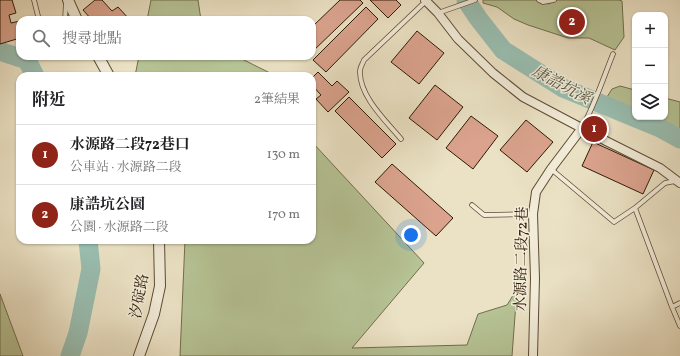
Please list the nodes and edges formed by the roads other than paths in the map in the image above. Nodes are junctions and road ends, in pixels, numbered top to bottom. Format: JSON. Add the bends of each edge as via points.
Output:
{"nodes":[{"id":1,"x":34,"y":0,"type":"edge"},
{"id":2,"x":67,"y":0,"type":"edge"},
{"id":3,"x":426,"y":0,"type":"edge"},
{"id":4,"x":475,"y":0,"type":"edge"},
{"id":5,"x":540,"y":0,"type":"edge"},
{"id":6,"x":554,"y":0,"type":"edge"},
{"id":7,"x":438,"y":13,"type":"junction"},
{"id":8,"x":38,"y":16,"type":"edge"},
{"id":9,"x":65,"y":16,"type":"edge"},
{"id":10,"x":75,"y":16,"type":"edge"},
{"id":11,"x":613,"y":54,"type":"dead end"},
{"id":12,"x":100,"y":60,"type":"edge"},
{"id":13,"x":107,"y":72,"type":"edge"},
{"id":14,"x":582,"y":128,"type":"junction"},
{"id":15,"x":401,"y":139,"type":"dead end"},
{"id":16,"x":551,"y":169,"type":"junction"},
{"id":17,"x":679,"y":182,"type":"edge"},
{"id":18,"x":472,"y":205,"type":"dead end"},
{"id":19,"x":635,"y":208,"type":"junction"},
{"id":20,"x":533,"y":214,"type":"junction"},
{"id":21,"x":159,"y":244,"type":"edge"},
{"id":22,"x":680,"y":303,"type":"edge"},
{"id":23,"x":672,"y":307,"type":"junction"},
{"id":24,"x":680,"y":326,"type":"edge"},
{"id":25,"x":139,"y":356,"type":"edge"},
{"id":26,"x":532,"y":356,"type":"edge"}],
"edges":[{"from":1,"to":8,"type":"lane"},
{"from":2,"to":9,"type":"lane"},
{"from":2,"to":10,"type":"street"},
{"from":3,"to":7,"type":"street"},
{"from":3,"to":15,"type":"lane","via":[[364,60],[360,70],[366,96]]},
{"from":4,"to":7,"type":"lane"},
{"from":5,"to":6,"type":"lane"},
{"from":7,"to":14,"type":"street","via":[[458,38],[493,73],[523,97]]},
{"from":11,"to":14,"type":"lane"},
{"from":12,"to":13,"type":"street"},
{"from":14,"to":16,"type":"street","name":"水源路二段72巷"},
{"from":14,"to":17,"type":"street","via":[[660,168]]},
{"from":16,"to":19,"type":"lane","via":[[614,222]]},
{"from":16,"to":20,"type":"street","name":"水源路二段72巷","via":[[536,192]]},
{"from":17,"to":19,"type":"lane","via":[[665,183]]},
{"from":18,"to":20,"type":"lane","via":[[484,215]]},
{"from":19,"to":23,"type":"lane"},
{"from":20,"to":26,"type":"street","name":"水源路二段72巷","via":[[535,278]]},
{"from":21,"to":25,"type":"street","name":"汐碇路","via":[[160,286],[154,314]]},
{"from":22,"to":23,"type":"lane"},
{"from":23,"to":24,"type":"lane"}]}
